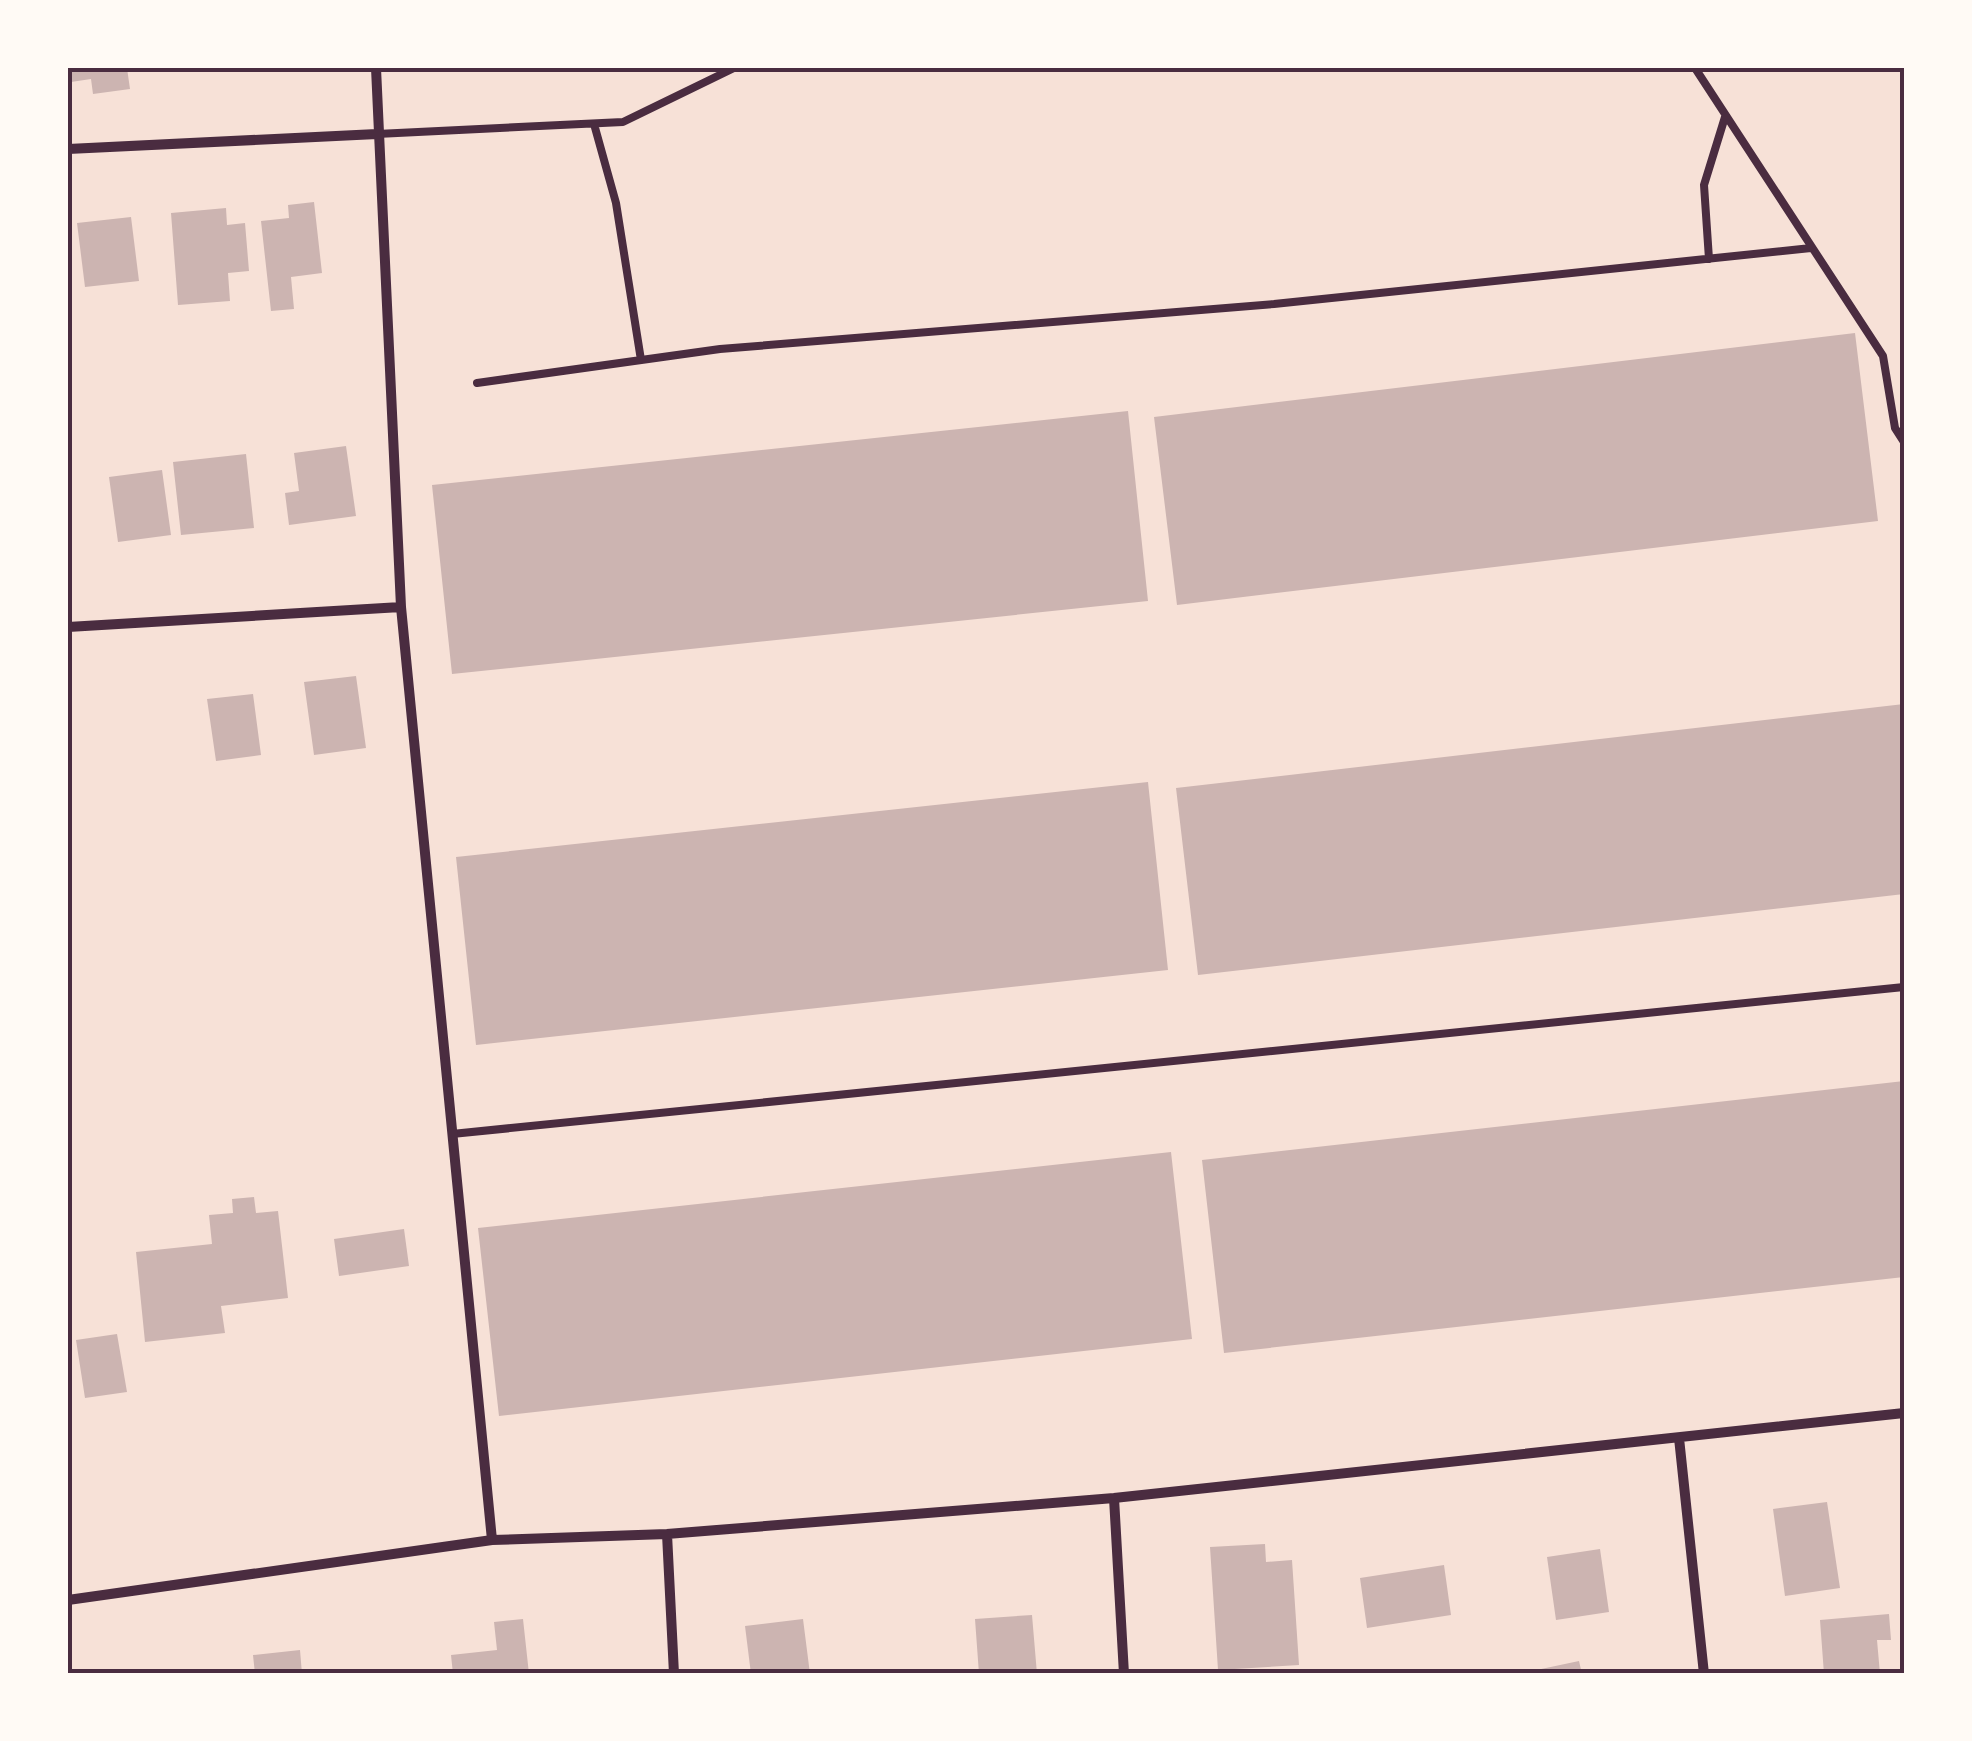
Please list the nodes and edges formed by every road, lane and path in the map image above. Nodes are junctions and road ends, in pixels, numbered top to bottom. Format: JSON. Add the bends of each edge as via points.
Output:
{"nodes":[{"id":1,"x":376,"y":68,"type":"edge"},
{"id":2,"x":734,"y":68,"type":"edge"},
{"id":3,"x":1700,"y":69,"type":"edge"},
{"id":4,"x":1725,"y":116,"type":"junction"},
{"id":5,"x":594,"y":124,"type":"junction"},
{"id":6,"x":377,"y":134,"type":"junction"},
{"id":7,"x":68,"y":149,"type":"edge"},
{"id":8,"x":1812,"y":248,"type":"junction"},
{"id":9,"x":1708,"y":259,"type":"junction"},
{"id":10,"x":640,"y":360,"type":"junction"},
{"id":11,"x":477,"y":383,"type":"dead end"},
{"id":12,"x":1904,"y":442,"type":"edge"},
{"id":13,"x":400,"y":607,"type":"junction"},
{"id":14,"x":68,"y":628,"type":"edge"},
{"id":15,"x":1904,"y":987,"type":"edge"},
{"id":16,"x":452,"y":1134,"type":"junction"},
{"id":17,"x":1904,"y":1414,"type":"edge"},
{"id":18,"x":1679,"y":1438,"type":"junction"},
{"id":19,"x":1114,"y":1498,"type":"junction"},
{"id":20,"x":667,"y":1534,"type":"junction"},
{"id":21,"x":492,"y":1540,"type":"junction"},
{"id":22,"x":68,"y":1600,"type":"edge"},
{"id":23,"x":674,"y":1674,"type":"edge"},
{"id":24,"x":1124,"y":1674,"type":"edge"},
{"id":25,"x":1704,"y":1674,"type":"edge"}],
"edges":[{"from":1,"to":6,"type":"street"},
{"from":2,"to":5,"type":"lane","via":[[623,122]]},
{"from":3,"to":4,"type":"lane"},
{"from":4,"to":8,"type":"lane"},
{"from":4,"to":9,"type":"lane","via":[[1704,185]]},
{"from":5,"to":6,"type":"lane"},
{"from":5,"to":10,"type":"lane","via":[[616,203]]},
{"from":6,"to":7,"type":"street"},
{"from":6,"to":13,"type":"street"},
{"from":8,"to":9,"type":"lane"},
{"from":8,"to":12,"type":"lane","via":[[1882,356]]},
{"from":9,"to":10,"type":"lane"},
{"from":10,"to":11,"type":"lane"},
{"from":13,"to":14,"type":"street"},
{"from":13,"to":16,"type":"street"},
{"from":15,"to":16,"type":"lane"},
{"from":16,"to":21,"type":"street"},
{"from":17,"to":18,"type":"street"},
{"from":18,"to":19,"type":"street"},
{"from":18,"to":25,"type":"street"},
{"from":19,"to":20,"type":"street"},
{"from":19,"to":24,"type":"street"},
{"from":20,"to":21,"type":"street"},
{"from":20,"to":23,"type":"street"},
{"from":21,"to":22,"type":"street"}]}
